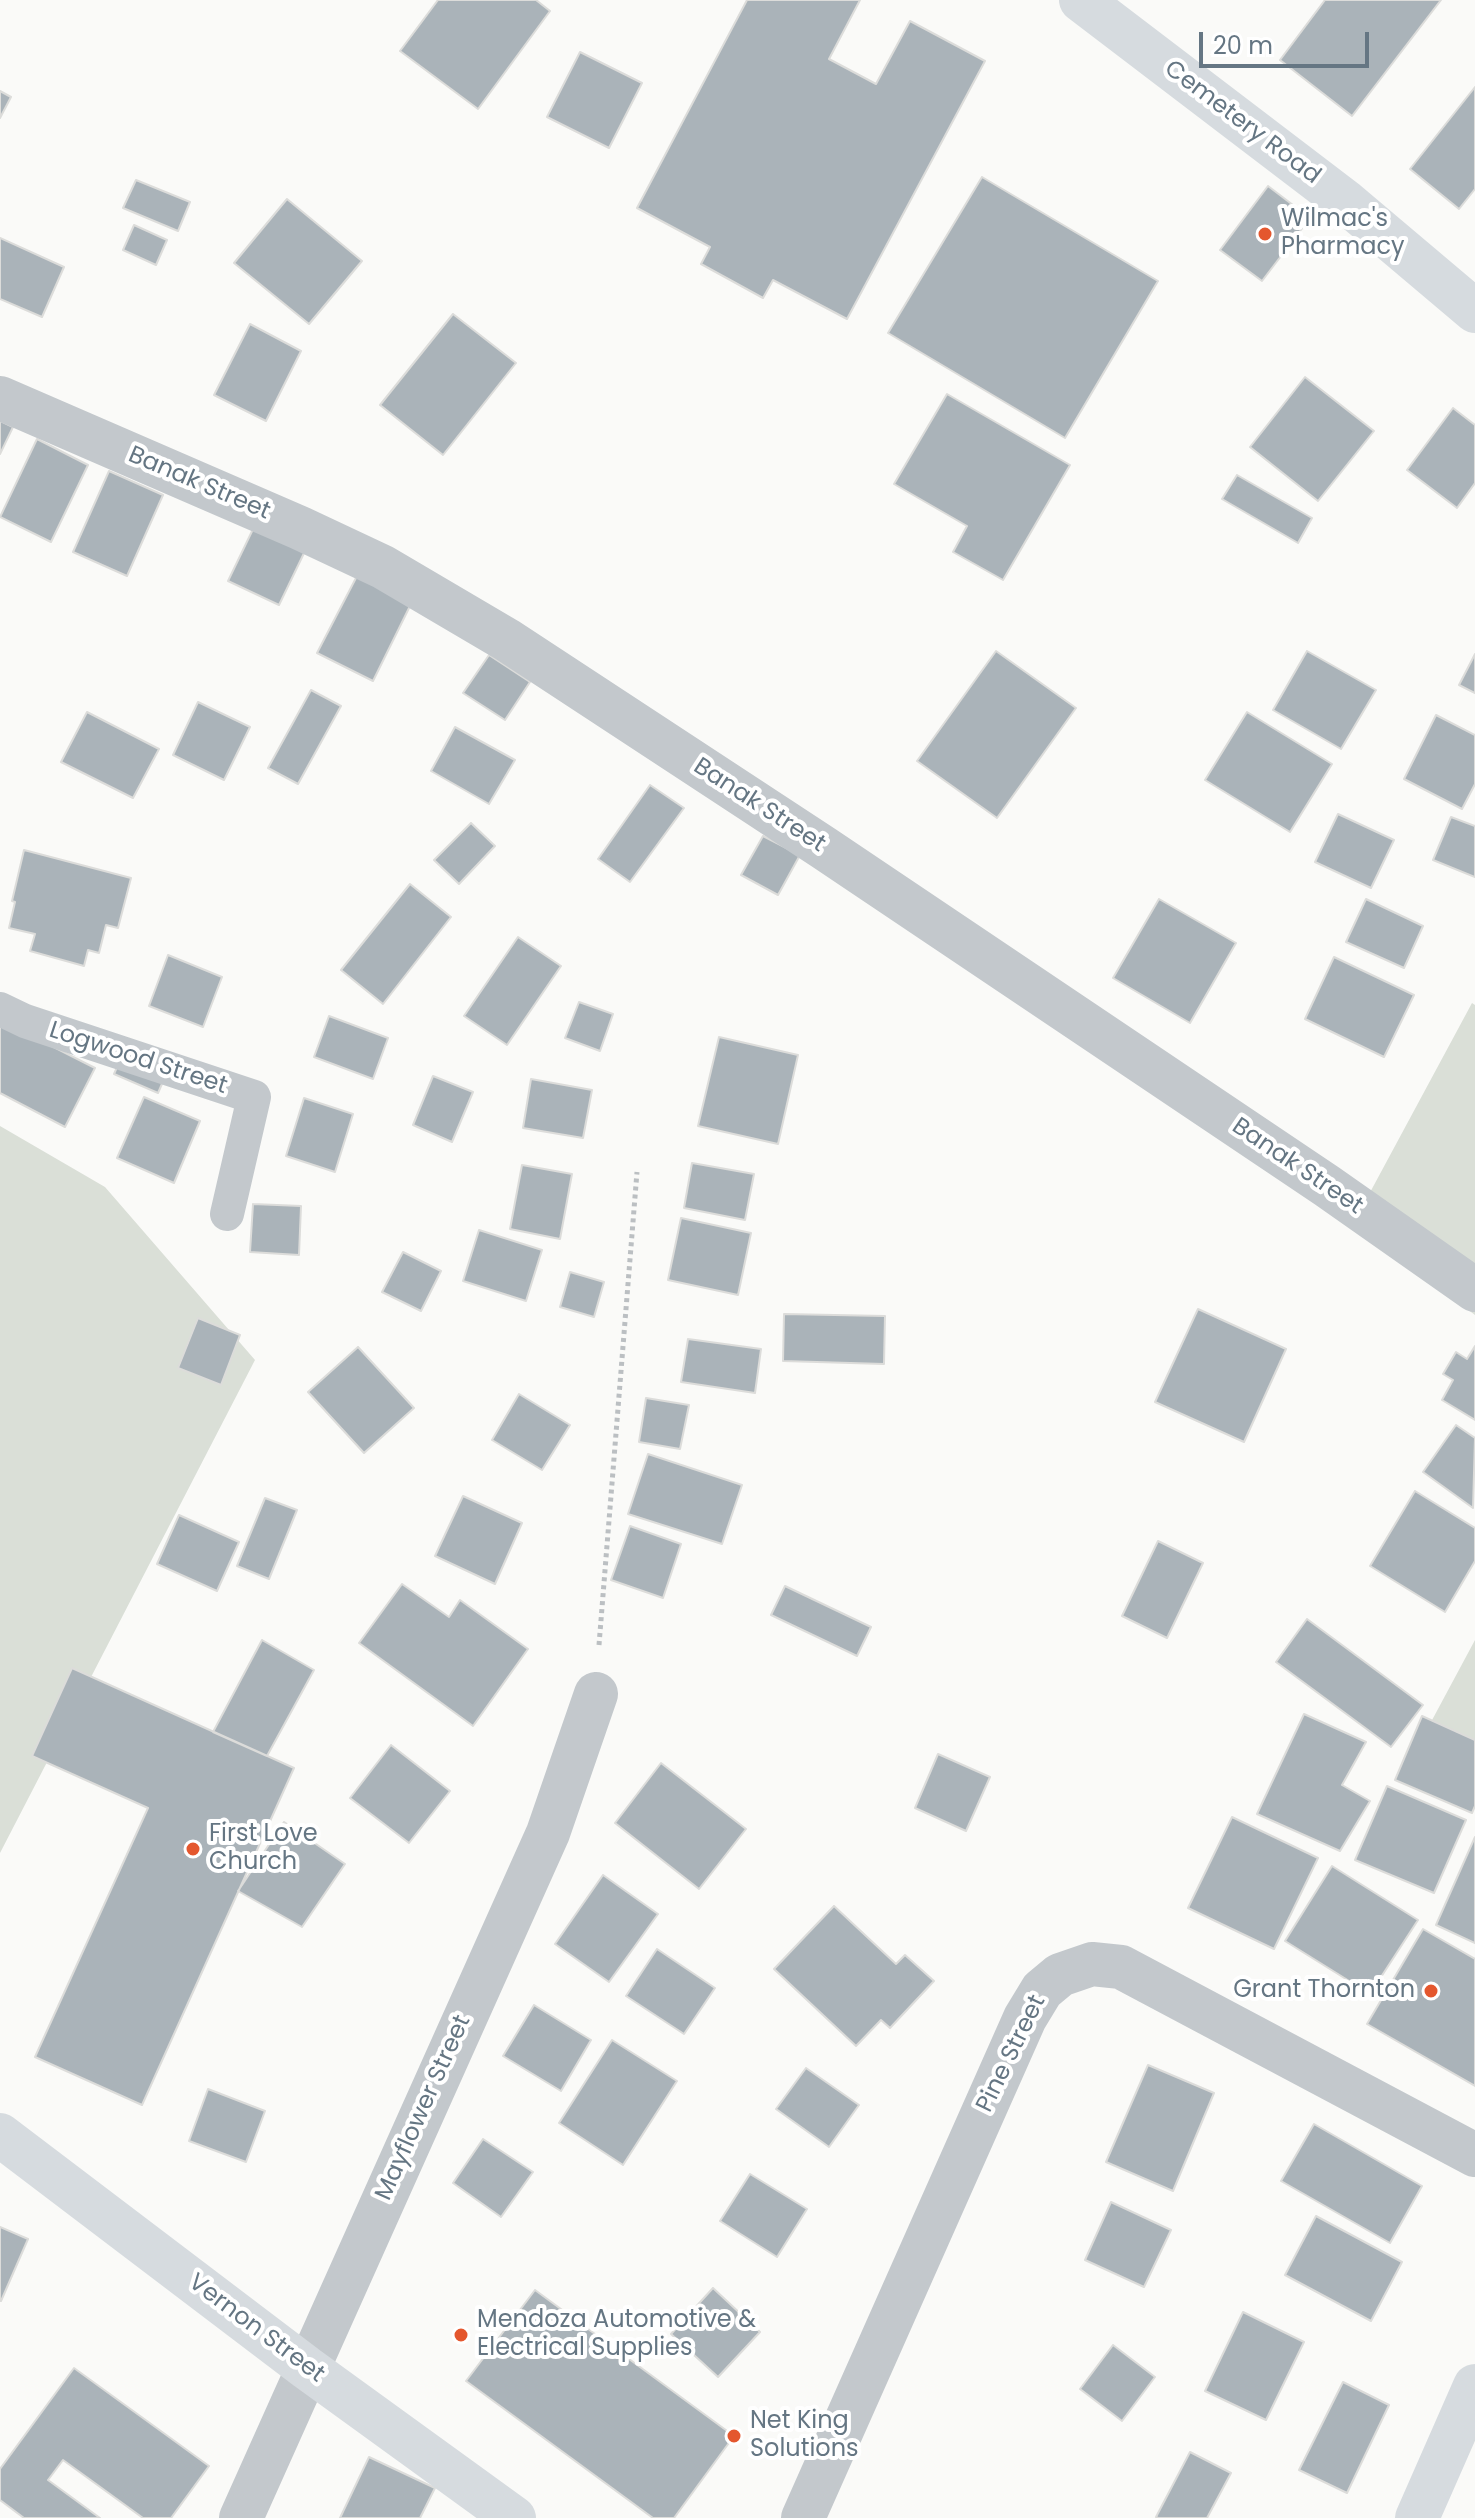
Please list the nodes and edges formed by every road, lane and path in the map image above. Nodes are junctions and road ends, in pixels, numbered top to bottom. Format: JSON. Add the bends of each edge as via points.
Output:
{"nodes":[{"id":1,"x":1081,"y":0,"type":"edge"},
{"id":2,"x":1475,"y":311,"type":"edge"},
{"id":3,"x":0,"y":398,"type":"edge"},
{"id":4,"x":0,"y":1009,"type":"edge"},
{"id":5,"x":637,"y":1172,"type":"dead end"},
{"id":6,"x":227,"y":1214,"type":"dead end"},
{"id":7,"x":1475,"y":1290,"type":"edge"},
{"id":8,"x":596,"y":1694,"type":"joint"},
{"id":9,"x":0,"y":2135,"type":"edge"},
{"id":10,"x":1475,"y":2155,"type":"edge"},
{"id":11,"x":307,"y":2368,"type":"junction"},
{"id":12,"x":1475,"y":2386,"type":"edge"},
{"id":13,"x":241,"y":2518,"type":"edge"},
{"id":14,"x":514,"y":2518,"type":"edge"},
{"id":15,"x":803,"y":2518,"type":"edge"},
{"id":16,"x":1417,"y":2518,"type":"edge"}],
"edges":[{"from":1,"to":2,"type":"main road","name":"Cemetery Road","via":[[1346,202]]},
{"from":3,"to":7,"type":"street","name":"Banak Street","via":[[369,560],[507,640],[850,865]]},
{"from":4,"to":6,"type":"lane","name":"Logwood Street","via":[[254,1097]]},
{"from":5,"to":8,"type":"path"},
{"from":8,"to":11,"type":"street","name":"Mayflower Street","via":[[548,1833]]},
{"from":9,"to":11,"type":"main road","name":"Vernon Street"},
{"from":10,"to":15,"type":"street","name":"Pine Street","via":[[1121,1967],[1092,1964],[1060,1975],[1042,1990],[1025,2018]]},
{"from":11,"to":13,"type":"street","name":"Mayflower Street"},
{"from":11,"to":14,"type":"main road","name":"Vernon Street"},
{"from":12,"to":16,"type":"main road"}]}
